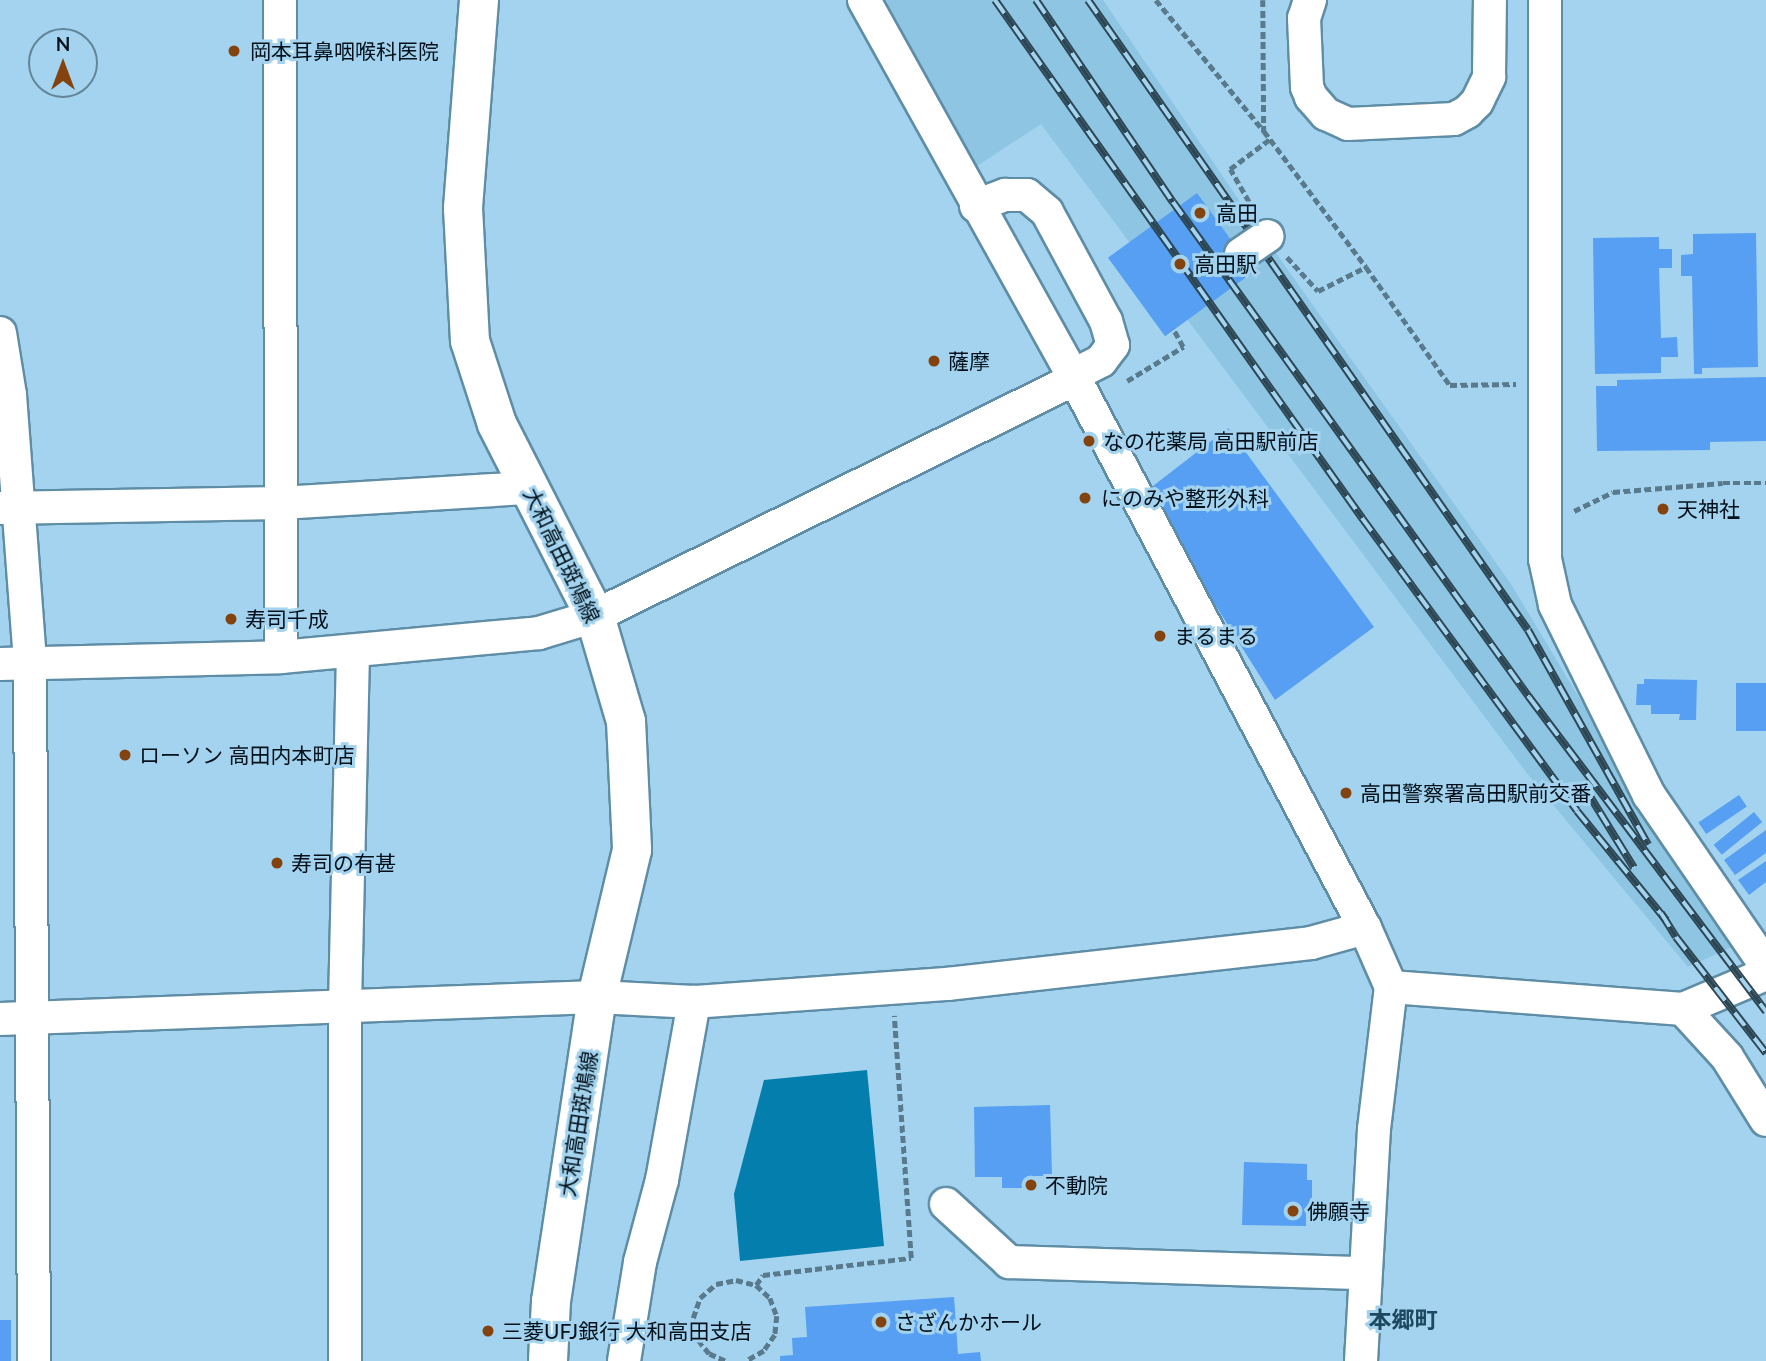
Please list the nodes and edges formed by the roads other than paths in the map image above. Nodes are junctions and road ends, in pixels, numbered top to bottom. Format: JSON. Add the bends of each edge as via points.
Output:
{"nodes":[{"id":1,"x":280,"y":0,"type":"edge"},
{"id":2,"x":479,"y":0,"type":"edge"},
{"id":3,"x":864,"y":0,"type":"edge"},
{"id":4,"x":1310,"y":0,"type":"edge"},
{"id":5,"x":1490,"y":0,"type":"edge"},
{"id":6,"x":1545,"y":0,"type":"edge"},
{"id":7,"x":976,"y":206,"type":"junction"},
{"id":8,"x":1268,"y":236,"type":"road end"},
{"id":9,"x":1241,"y":254,"type":"dead end"},
{"id":10,"x":0,"y":333,"type":"edge"},
{"id":11,"x":1074,"y":377,"type":"junction"},
{"id":12,"x":529,"y":488,"type":"junction"},
{"id":13,"x":281,"y":503,"type":"junction"},
{"id":14,"x":10,"y":508,"type":"edge"},
{"id":15,"x":595,"y":617,"type":"junction"},
{"id":16,"x":353,"y":653,"type":"junction"},
{"id":17,"x":281,"y":657,"type":"junction"},
{"id":18,"x":15,"y":664,"type":"edge"},
{"id":19,"x":1365,"y":928,"type":"junction"},
{"id":20,"x":1766,"y":966,"type":"edge"},
{"id":21,"x":1766,"y":974,"type":"edge"},
{"id":22,"x":1391,"y":987,"type":"junction"},
{"id":23,"x":597,"y":997,"type":"junction"},
{"id":24,"x":694,"y":1002,"type":"junction"},
{"id":25,"x":345,"y":1005,"type":"junction"},
{"id":26,"x":1683,"y":1009,"type":"junction"},
{"id":27,"x":33,"y":1018,"type":"junction"},
{"id":28,"x":0,"y":1019,"type":"edge"},
{"id":29,"x":1766,"y":1120,"type":"edge"},
{"id":30,"x":946,"y":1204,"type":"dead end"},
{"id":31,"x":1364,"y":1273,"type":"junction"},
{"id":32,"x":34,"y":1361,"type":"edge"},
{"id":33,"x":345,"y":1361,"type":"edge"},
{"id":34,"x":548,"y":1361,"type":"edge"},
{"id":35,"x":624,"y":1361,"type":"edge"},
{"id":36,"x":1361,"y":1361,"type":"edge"}],
"edges":[{"from":1,"to":13,"type":"street"},
{"from":2,"to":12,"type":"main road","name":"大和高田斑鳩線","via":[[463,208],[470,341],[497,424]]},
{"from":3,"to":7,"type":"street"},
{"from":4,"to":5,"type":"street","via":[[1304,18],[1307,87],[1326,114],[1348,124],[1454,119],[1467,112],[1485,90],[1489,77]]},
{"from":6,"to":20,"type":"street","via":[[1545,559],[1555,605],[1649,795]]},
{"from":7,"to":11,"type":"street"},
{"from":7,"to":11,"type":"street","via":[[1005,195],[1027,195],[1047,212],[1106,321],[1112,345],[1101,361]]},
{"from":8,"to":9,"type":"street","bridge":true},
{"from":10,"to":14,"type":"street","via":[[10,395]]},
{"from":11,"to":15,"type":"street"},
{"from":11,"to":19,"type":"street"},
{"from":12,"to":13,"type":"street"},
{"from":12,"to":15,"type":"main road","name":"大和高田斑鳩線"},
{"from":13,"to":14,"type":"street"},
{"from":13,"to":17,"type":"street"},
{"from":14,"to":18,"type":"street"},
{"from":15,"to":16,"type":"street","via":[[539,633]]},
{"from":15,"to":23,"type":"main road","name":"大和高田斑鳩線","via":[[626,722],[632,850]]},
{"from":16,"to":17,"type":"street"},
{"from":16,"to":25,"type":"street"},
{"from":17,"to":18,"type":"street"},
{"from":18,"to":27,"type":"street"},
{"from":19,"to":22,"type":"street"},
{"from":19,"to":24,"type":"street","via":[[1311,943],[947,984]]},
{"from":21,"to":26,"type":"street"},
{"from":22,"to":26,"type":"street"},
{"from":22,"to":31,"type":"street","via":[[1374,1129]]},
{"from":23,"to":24,"type":"street"},
{"from":23,"to":25,"type":"street"},
{"from":23,"to":34,"type":"main road","name":"大和高田斑鳩線","via":[[551,1301]]},
{"from":24,"to":35,"type":"street"},
{"from":25,"to":27,"type":"street"},
{"from":25,"to":33,"type":"street"},
{"from":26,"to":29,"type":"street","via":[[1727,1057]]},
{"from":27,"to":28,"type":"street"},
{"from":27,"to":32,"type":"street"},
{"from":30,"to":31,"type":"street","via":[[1009,1262]]},
{"from":31,"to":36,"type":"street"}]}
